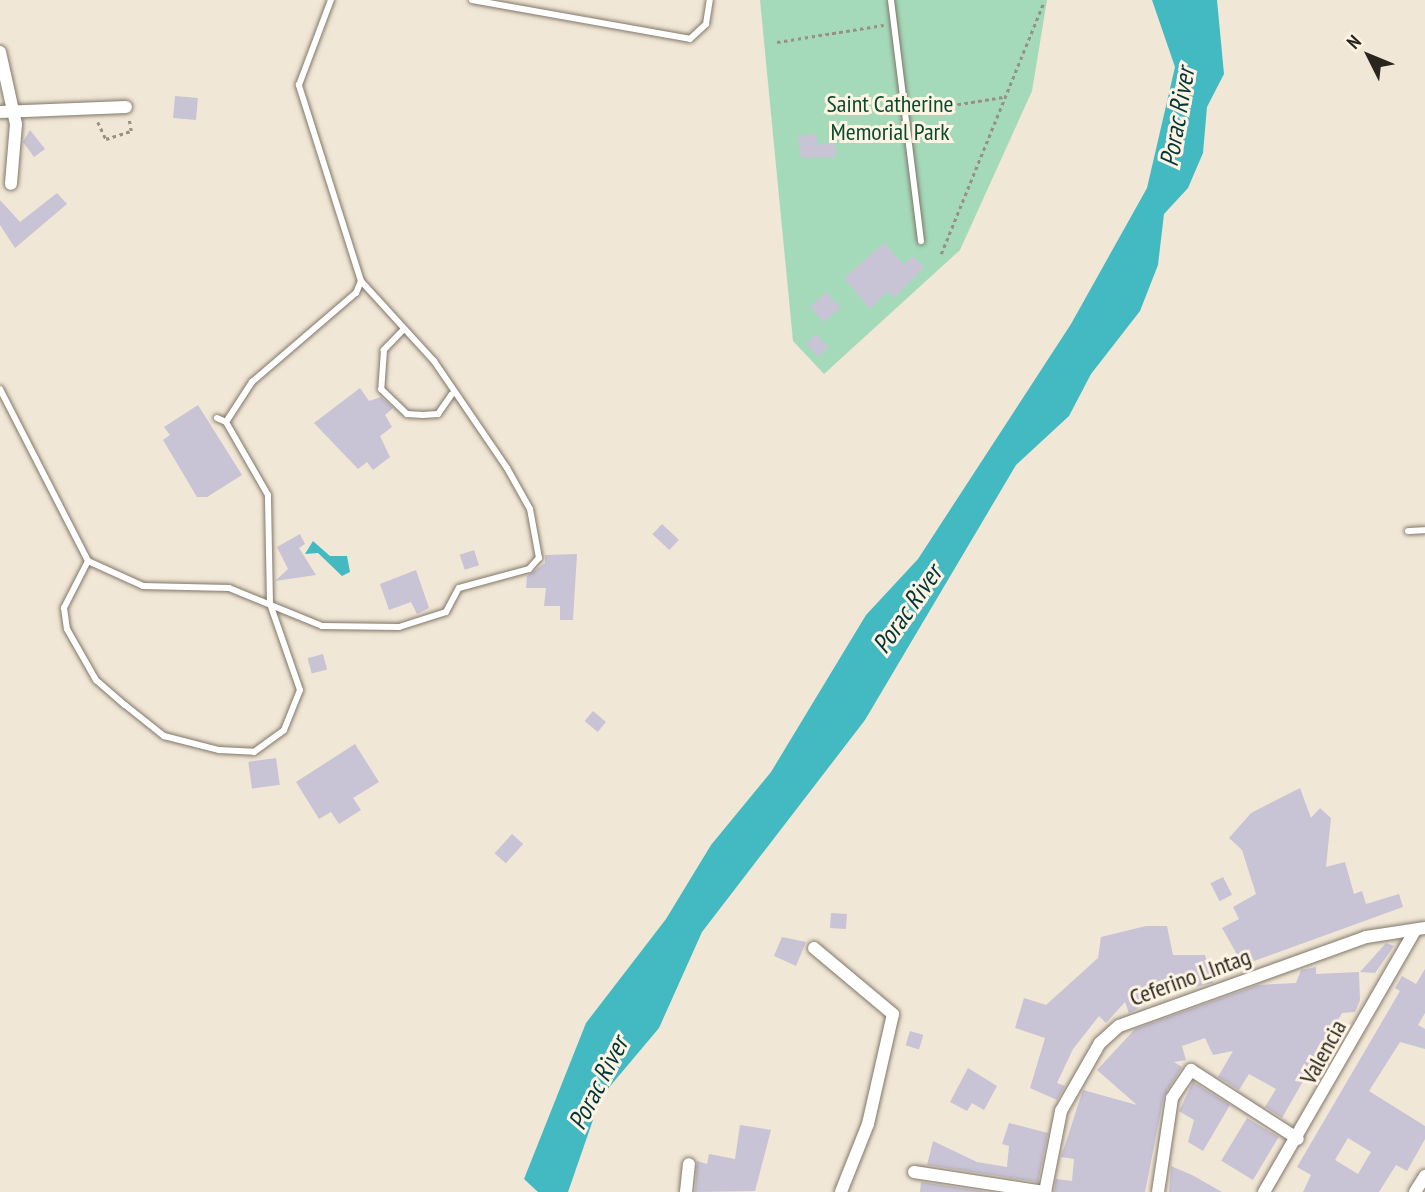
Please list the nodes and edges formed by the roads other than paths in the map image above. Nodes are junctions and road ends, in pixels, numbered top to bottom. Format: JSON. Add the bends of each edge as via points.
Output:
{"nodes":[{"id":1,"x":331,"y":0,"type":"edge"},
{"id":2,"x":472,"y":0,"type":"edge"},
{"id":3,"x":710,"y":0,"type":"edge"},
{"id":4,"x":891,"y":0,"type":"edge"},
{"id":5,"x":0,"y":52,"type":"edge"},
{"id":6,"x":126,"y":107,"type":"road end"},
{"id":7,"x":6,"y":110,"type":"edge"},
{"id":8,"x":11,"y":184,"type":"dead end"},
{"id":9,"x":921,"y":241,"type":"dead end"},
{"id":10,"x":361,"y":281,"type":"junction"},
{"id":11,"x":403,"y":330,"type":"junction"},
{"id":12,"x":0,"y":389,"type":"edge"},
{"id":13,"x":452,"y":394,"type":"junction"},
{"id":14,"x":218,"y":418,"type":"dead end"},
{"id":15,"x":226,"y":422,"type":"junction"},
{"id":16,"x":1425,"y":530,"type":"edge"},
{"id":17,"x":1408,"y":531,"type":"dead end"},
{"id":18,"x":88,"y":561,"type":"junction"},
{"id":19,"x":270,"y":604,"type":"junction"},
{"id":20,"x":1420,"y":929,"type":"edge"},
{"id":21,"x":814,"y":948,"type":"dead end"},
{"id":22,"x":1298,"y":1139,"type":"junction"},
{"id":23,"x":689,"y":1164,"type":"dead end"},
{"id":24,"x":914,"y":1171,"type":"dead end"},
{"id":25,"x":1425,"y":1176,"type":"edge"},
{"id":26,"x":686,"y":1192,"type":"edge"},
{"id":27,"x":841,"y":1192,"type":"edge"},
{"id":28,"x":1045,"y":1192,"type":"edge"},
{"id":29,"x":1158,"y":1192,"type":"edge"},
{"id":30,"x":1264,"y":1192,"type":"edge"},
{"id":31,"x":1415,"y":1192,"type":"edge"}],
"edges":[{"from":1,"to":10,"type":"lane","via":[[299,85]]},
{"from":2,"to":3,"type":"lane","via":[[690,38],[706,24]]},
{"from":4,"to":9,"type":"lane"},
{"from":5,"to":7,"type":"street"},
{"from":6,"to":7,"type":"street"},
{"from":7,"to":8,"type":"street","via":[[18,150]]},
{"from":10,"to":11,"type":"lane"},
{"from":10,"to":15,"type":"lane","via":[[356,293],[252,382]]},
{"from":11,"to":13,"type":"lane","via":[[434,361]]},
{"from":11,"to":13,"type":"lane","via":[[384,350],[381,389],[407,414],[438,414]]},
{"from":12,"to":18,"type":"lane"},
{"from":13,"to":19,"type":"lane","via":[[530,509],[539,558],[529,569],[460,588],[446,612],[399,627],[322,626]]},
{"from":14,"to":15,"type":"lane"},
{"from":15,"to":19,"type":"lane","via":[[268,495]]},
{"from":16,"to":17,"type":"lane"},
{"from":18,"to":19,"type":"lane","via":[[143,586],[229,587]]},
{"from":18,"to":19,"type":"lane","via":[[64,608],[67,629],[96,680],[164,736],[219,750],[254,752],[284,730],[299,706],[300,690]]},
{"from":20,"to":22,"type":"street","name":"Valencia"},
{"from":20,"to":28,"type":"street","name":"Ceferino LIntag","via":[[1366,937],[1119,1026],[1100,1043],[1061,1111]]},
{"from":21,"to":27,"type":"street","via":[[893,1014],[868,1124]]},
{"from":22,"to":29,"type":"street","via":[[1191,1070],[1179,1079],[1172,1098]]},
{"from":22,"to":30,"type":"street","name":"Valencia"},
{"from":23,"to":26,"type":"street"},
{"from":24,"to":28,"type":"street"},
{"from":25,"to":31,"type":"street"}]}
